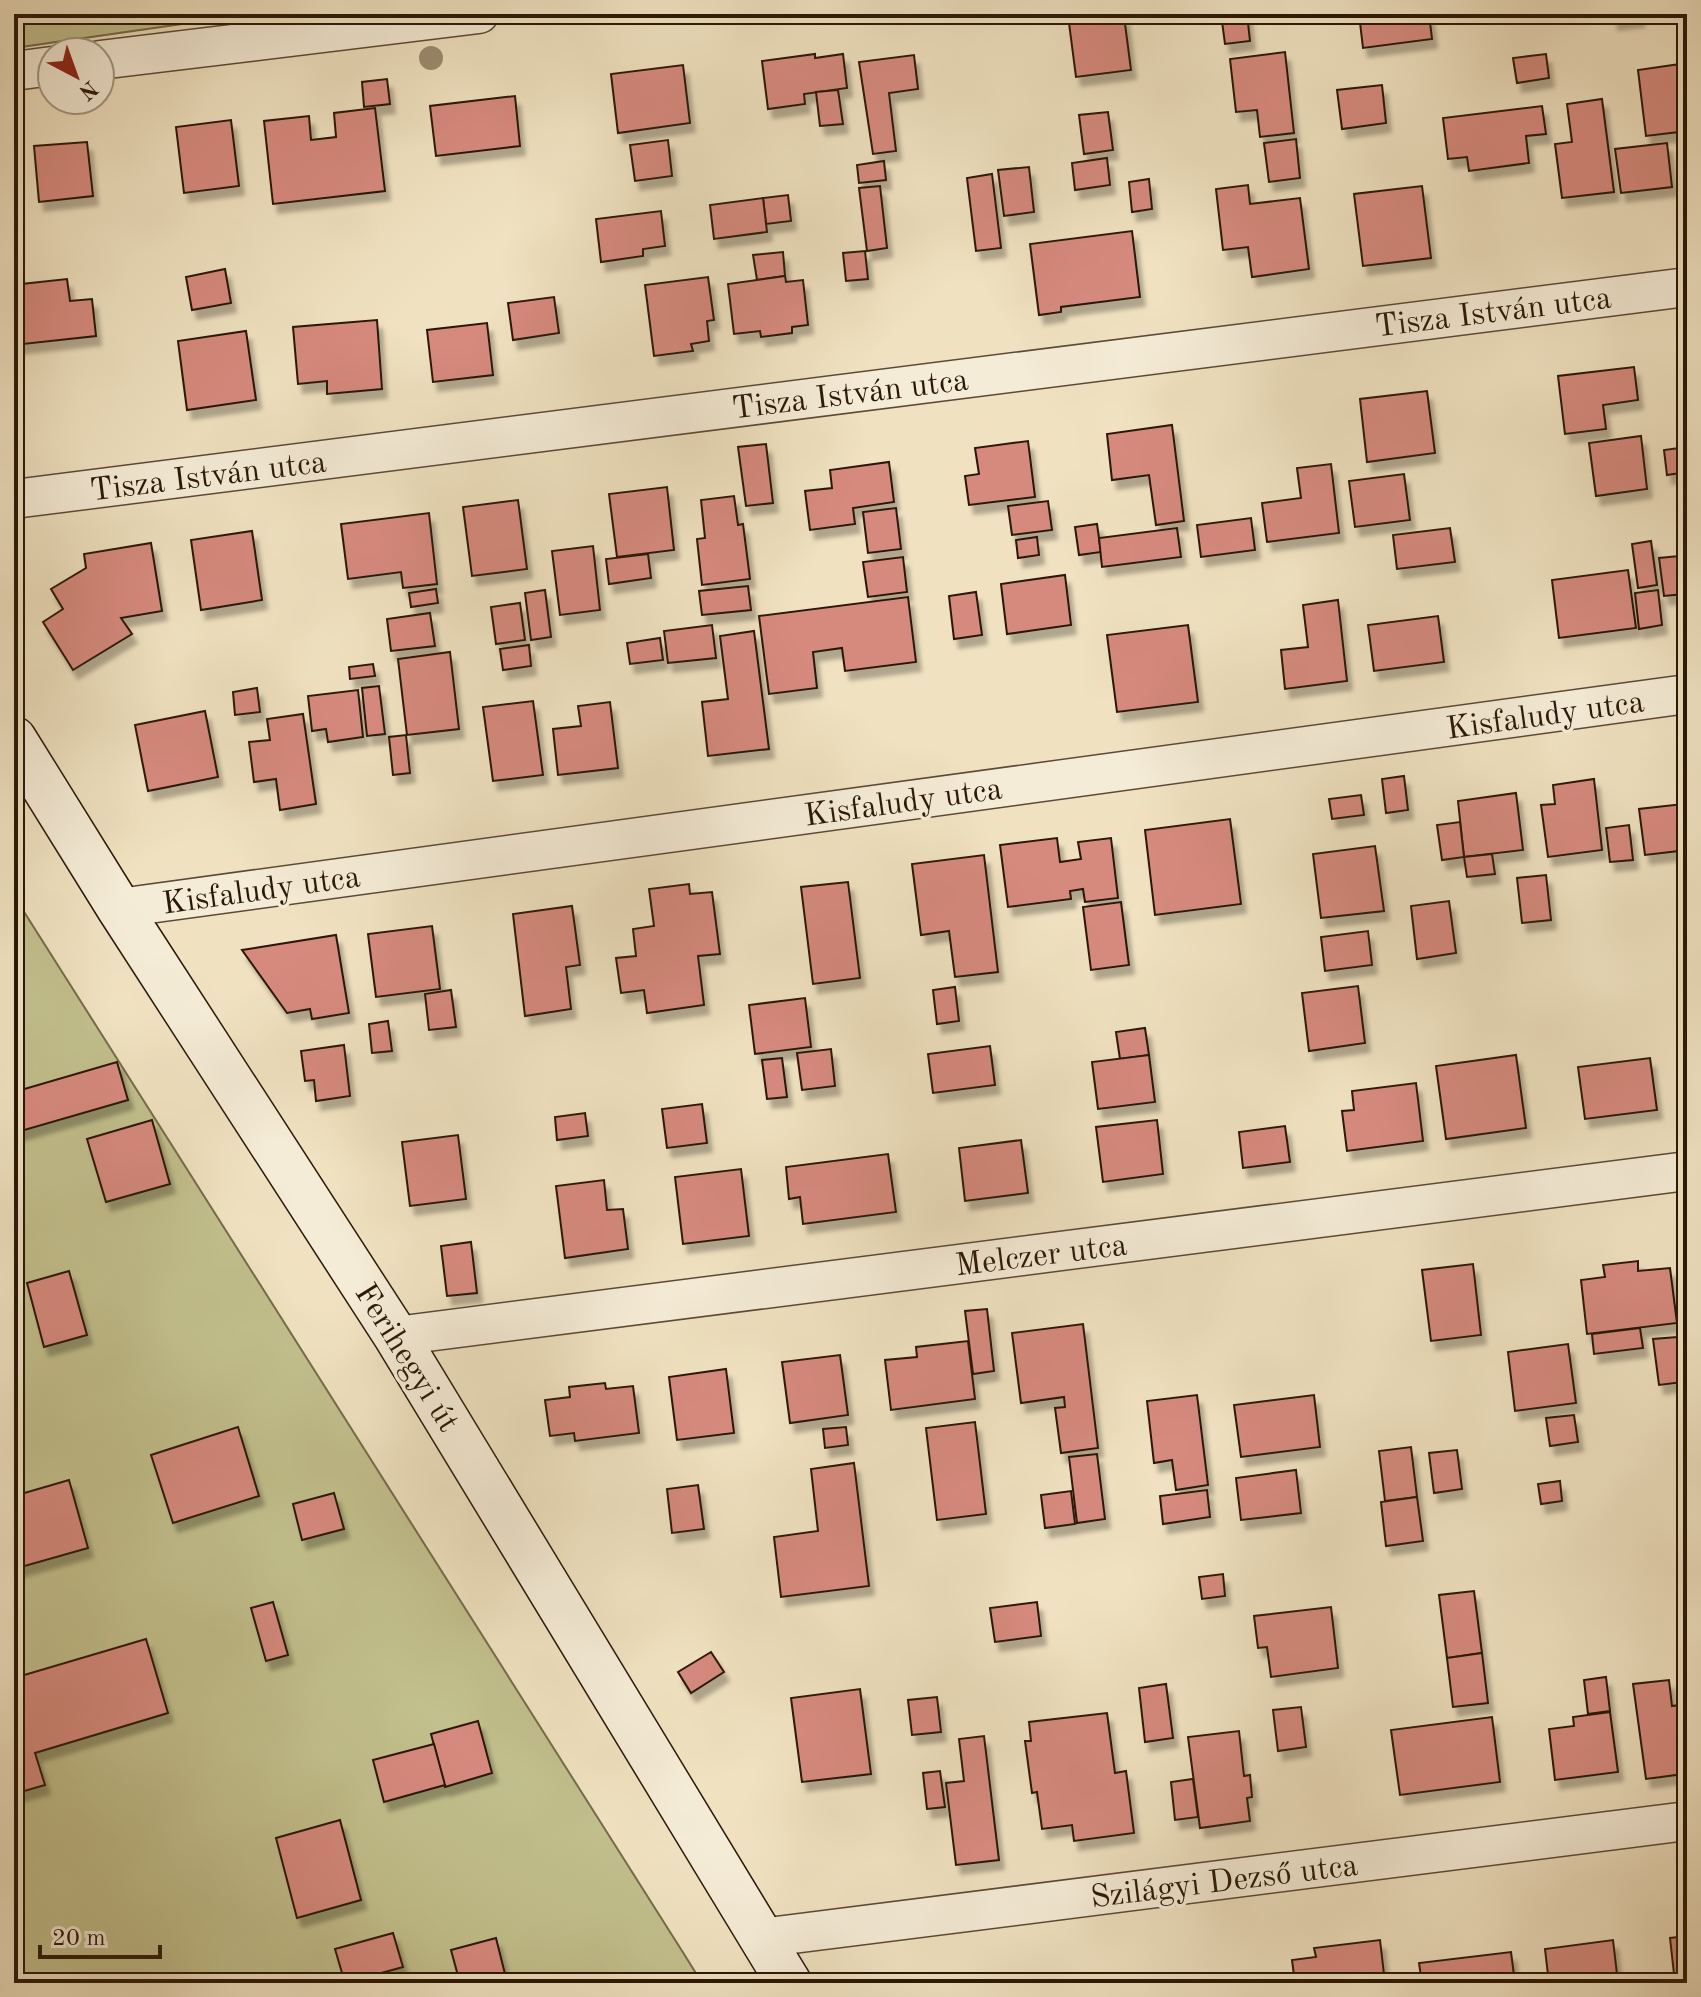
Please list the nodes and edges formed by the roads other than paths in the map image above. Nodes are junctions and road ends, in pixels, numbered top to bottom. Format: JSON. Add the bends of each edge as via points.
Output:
{"nodes":[{"id":1,"x":479,"y":14,"type":"edge"},
{"id":2,"x":116,"y":58,"type":"edge"},
{"id":3,"x":36,"y":68,"type":"edge"},
{"id":4,"x":14,"y":71,"type":"edge"},
{"id":5,"x":1687,"y":287,"type":"edge"},
{"id":6,"x":14,"y":499,"type":"edge"},
{"id":7,"x":1687,"y":694,"type":"edge"},
{"id":8,"x":14,"y":739,"type":"edge"},
{"id":9,"x":119,"y":908,"type":"junction"},
{"id":10,"x":1687,"y":1171,"type":"edge"},
{"id":11,"x":396,"y":1336,"type":"junction"},
{"id":12,"x":1687,"y":1821,"type":"edge"},
{"id":13,"x":761,"y":1938,"type":"junction"},
{"id":14,"x":789,"y":1983,"type":"edge"}],
"edges":[{"from":1,"to":2,"type":"street"},
{"from":3,"to":4,"type":"street"},
{"from":5,"to":6,"type":"street","name":"Tisza István utca"},
{"from":7,"to":9,"type":"street","name":"Kisfaludy utca"},
{"from":8,"to":9,"type":"main road","name":"Ferihegyi út"},
{"from":9,"to":11,"type":"main road","name":"Ferihegyi út"},
{"from":10,"to":11,"type":"street","name":"Melczer utca"},
{"from":11,"to":13,"type":"main road","name":"Ferihegyi út"},
{"from":12,"to":13,"type":"street","name":"Szilágyi Dezső utca"},
{"from":13,"to":14,"type":"main road","name":"Ferihegyi út"}]}
